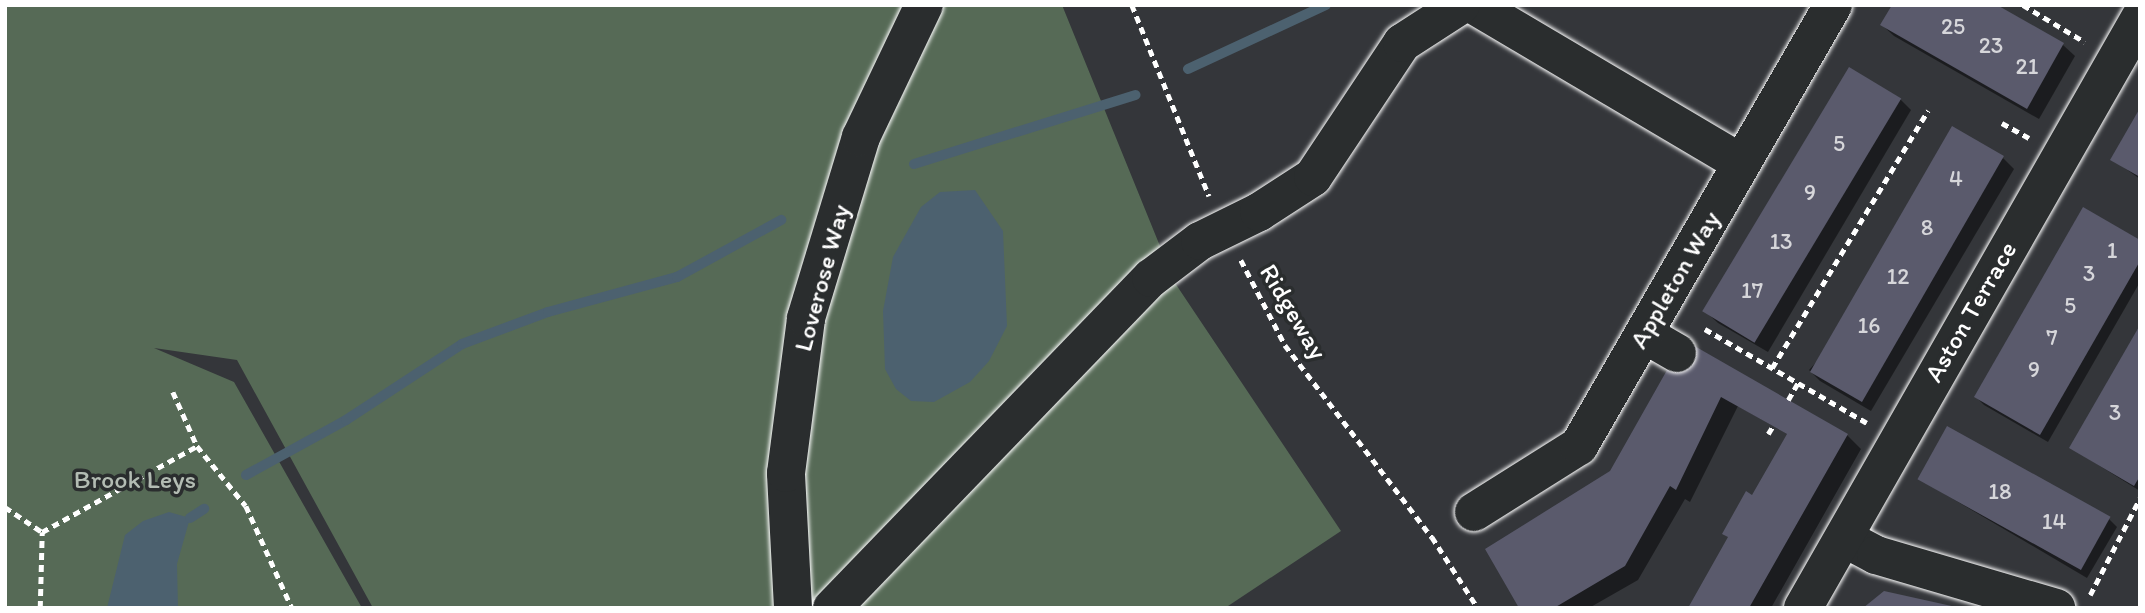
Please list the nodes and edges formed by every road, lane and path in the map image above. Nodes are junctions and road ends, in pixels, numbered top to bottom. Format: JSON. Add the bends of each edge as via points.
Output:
{"nodes":[{"id":1,"x":924,"y":5,"type":"edge"},
{"id":2,"x":1132,"y":5,"type":"edge"},
{"id":3,"x":1461,"y":5,"type":"edge"},
{"id":4,"x":1474,"y":5,"type":"edge"},
{"id":5,"x":1833,"y":5,"type":"edge"},
{"id":6,"x":2023,"y":5,"type":"edge"},
{"id":7,"x":2125,"y":5,"type":"edge"},
{"id":8,"x":2140,"y":16,"type":"edge"},
{"id":9,"x":2115,"y":59,"type":"junction"},
{"id":10,"x":1928,"y":110,"type":"dead end"},
{"id":11,"x":1728,"y":155,"type":"dead end"},
{"id":12,"x":1225,"y":229,"type":"junction"},
{"id":13,"x":1653,"y":319,"type":"junction"},
{"id":14,"x":1677,"y":353,"type":"dead end"},
{"id":15,"x":1772,"y":368,"type":"junction"},
{"id":16,"x":1798,"y":383,"type":"junction"},
{"id":17,"x":173,"y":392,"type":"dead end"},
{"id":18,"x":1788,"y":400,"type":"dead end"},
{"id":19,"x":1773,"y":426,"type":"dead end"},
{"id":20,"x":1768,"y":434,"type":"dead end"},
{"id":21,"x":1898,"y":441,"type":"junction"},
{"id":22,"x":197,"y":446,"type":"junction"},
{"id":23,"x":2140,"y":498,"type":"edge"},
{"id":24,"x":5,"y":508,"type":"edge"},
{"id":25,"x":1474,"y":512,"type":"dead end"},
{"id":26,"x":43,"y":532,"type":"junction"},
{"id":27,"x":1843,"y":538,"type":"junction"},
{"id":28,"x":40,"y":608,"type":"edge"},
{"id":29,"x":292,"y":608,"type":"edge"},
{"id":30,"x":793,"y":608,"type":"edge"},
{"id":31,"x":832,"y":608,"type":"edge"},
{"id":32,"x":1478,"y":608,"type":"edge"},
{"id":33,"x":1803,"y":608,"type":"edge"},
{"id":34,"x":2056,"y":608,"type":"edge"},
{"id":35,"x":2083,"y":608,"type":"edge"}],
"edges":[{"from":1,"to":30,"type":"street","name":"Loverose Way","via":[[861,137],[806,318],[786,473]]},
{"from":2,"to":12,"type":"path","name":"Ridgeway","via":[[1190,156]]},
{"from":3,"to":12,"type":"street","via":[[1402,43],[1312,177]]},
{"from":4,"to":11,"type":"street"},
{"from":5,"to":13,"type":"street","name":"Appleton Way"},
{"from":6,"to":9,"type":"path"},
{"from":7,"to":8,"type":"street"},
{"from":8,"to":9,"type":"street","name":"Aston Terrace"},
{"from":9,"to":21,"type":"street","name":"Aston Terrace"},
{"from":10,"to":15,"type":"path"},
{"from":12,"to":31,"type":"street","via":[[1151,278]]},
{"from":12,"to":32,"type":"path","name":"Ridgeway","via":[[1285,345],[1432,537]]},
{"from":13,"to":14,"type":"street"},
{"from":13,"to":15,"type":"path"},
{"from":13,"to":25,"type":"street","name":"Appleton Way","via":[[1579,446]]},
{"from":15,"to":16,"type":"path"},
{"from":16,"to":18,"type":"path"},
{"from":16,"to":21,"type":"path"},
{"from":17,"to":22,"type":"path"},
{"from":19,"to":20,"type":"path"},
{"from":21,"to":27,"type":"street","name":"Aston Terrace"},
{"from":22,"to":26,"type":"path"},
{"from":22,"to":29,"type":"path","via":[[246,506]]},
{"from":23,"to":35,"type":"path"},
{"from":24,"to":26,"type":"path"},
{"from":26,"to":28,"type":"path"},
{"from":27,"to":33,"type":"street","name":"Aston Terrace"},
{"from":27,"to":34,"type":"street","via":[[1876,555]]}]}
